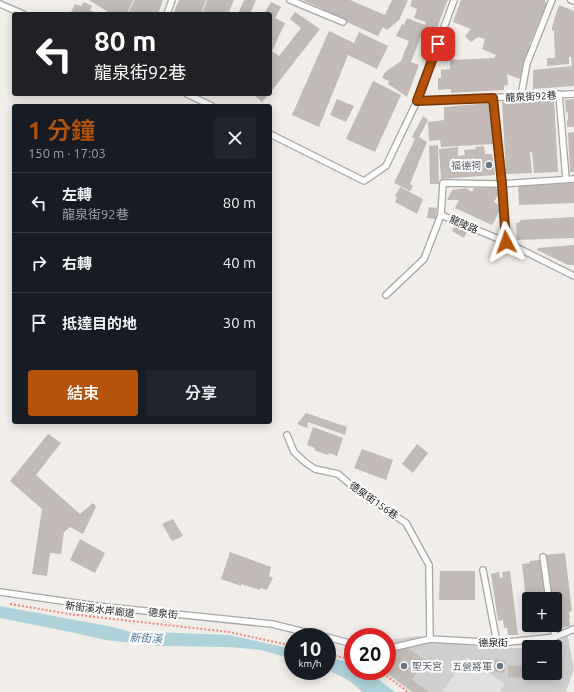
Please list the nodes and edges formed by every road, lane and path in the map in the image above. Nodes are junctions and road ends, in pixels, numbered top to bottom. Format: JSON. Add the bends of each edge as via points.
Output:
{"nodes":[{"id":1,"x":172,"y":0,"type":"edge"},
{"id":2,"x":290,"y":0,"type":"edge"},
{"id":3,"x":454,"y":0,"type":"edge"},
{"id":4,"x":552,"y":0,"type":"edge"},
{"id":5,"x":571,"y":0,"type":"edge"},
{"id":6,"x":574,"y":1,"type":"edge"},
{"id":7,"x":0,"y":4,"type":"edge"},
{"id":8,"x":18,"y":12,"type":"edge"},
{"id":9,"x":168,"y":12,"type":"edge"},
{"id":10,"x":343,"y":22,"type":"dead end"},
{"id":11,"x":558,"y":94,"type":"junction"},
{"id":12,"x":574,"y":94,"type":"edge"},
{"id":13,"x":191,"y":96,"type":"edge"},
{"id":14,"x":521,"y":96,"type":"junction"},
{"id":15,"x":493,"y":98,"type":"junction"},
{"id":16,"x":417,"y":101,"type":"junction"},
{"id":17,"x":208,"y":104,"type":"edge"},
{"id":18,"x":272,"y":135,"type":"edge"},
{"id":19,"x":566,"y":179,"type":"junction"},
{"id":20,"x":574,"y":179,"type":"edge"},
{"id":21,"x":502,"y":184,"type":"junction"},
{"id":22,"x":441,"y":215,"type":"junction"},
{"id":23,"x":506,"y":242,"type":"junction"},
{"id":24,"x":574,"y":276,"type":"edge"},
{"id":25,"x":386,"y":295,"type":"dead end"},
{"id":26,"x":287,"y":435,"type":"dead end"},
{"id":27,"x":543,"y":557,"type":"dead end"},
{"id":28,"x":483,"y":570,"type":"dead end"},
{"id":29,"x":0,"y":592,"type":"edge"},
{"id":30,"x":548,"y":592,"type":"edge"},
{"id":31,"x":8,"y":603,"type":"dead end"},
{"id":32,"x":289,"y":628,"type":"edge"},
{"id":33,"x":574,"y":628,"type":"edge"},
{"id":34,"x":554,"y":632,"type":"edge"},
{"id":35,"x":555,"y":637,"type":"junction"},
{"id":36,"x":430,"y":639,"type":"junction"},
{"id":37,"x":497,"y":643,"type":"junction"},
{"id":38,"x":284,"y":644,"type":"edge"},
{"id":39,"x":396,"y":647,"type":"edge"},
{"id":40,"x":392,"y":680,"type":"edge"},
{"id":41,"x":408,"y":692,"type":"edge"}],
"edges":[{"from":1,"to":9,"type":"lane"},
{"from":2,"to":10,"type":"lane"},
{"from":3,"to":16,"type":"lane"},
{"from":4,"to":14,"type":"lane","via":[[527,63]]},
{"from":5,"to":6,"type":"lane"},
{"from":7,"to":8,"type":"lane"},
{"from":11,"to":12,"type":"lane","name":"龍泉街92巷"},
{"from":11,"to":14,"type":"lane","name":"龍泉街92巷"},
{"from":11,"to":19,"type":"lane"},
{"from":13,"to":17,"type":"lane"},
{"from":14,"to":15,"type":"lane","name":"龍泉街92巷"},
{"from":15,"to":16,"type":"lane","name":"龍泉街92巷"},
{"from":15,"to":21,"type":"lane"},
{"from":16,"to":18,"type":"lane","via":[[386,166],[364,181]]},
{"from":19,"to":20,"type":"lane"},
{"from":19,"to":21,"type":"lane"},
{"from":21,"to":22,"type":"lane","via":[[443,183]]},
{"from":21,"to":23,"type":"lane"},
{"from":22,"to":23,"type":"lane","name":"龍陵路"},
{"from":22,"to":25,"type":"lane","via":[[424,259]]},
{"from":23,"to":24,"type":"lane","name":"龍陵路"},
{"from":26,"to":36,"type":"lane","name":"德泉街156巷","via":[[294,452],[306,463],[315,469],[338,474],[358,491],[406,523],[430,565]]},
{"from":27,"to":30,"type":"lane"},
{"from":28,"to":37,"type":"lane"},
{"from":29,"to":32,"type":"lane","name":"德泉街"},
{"from":31,"to":38,"type":"path","name":"新街溪水岸廊道","via":[[69,614],[229,632]]},
{"from":33,"to":35,"type":"lane","name":"德泉街"},
{"from":34,"to":35,"type":"lane"},
{"from":35,"to":37,"type":"lane","name":"德泉街"},
{"from":36,"to":37,"type":"lane","name":"德泉街"},
{"from":36,"to":39,"type":"lane","name":"德泉街"},
{"from":40,"to":41,"type":"path"}]}
